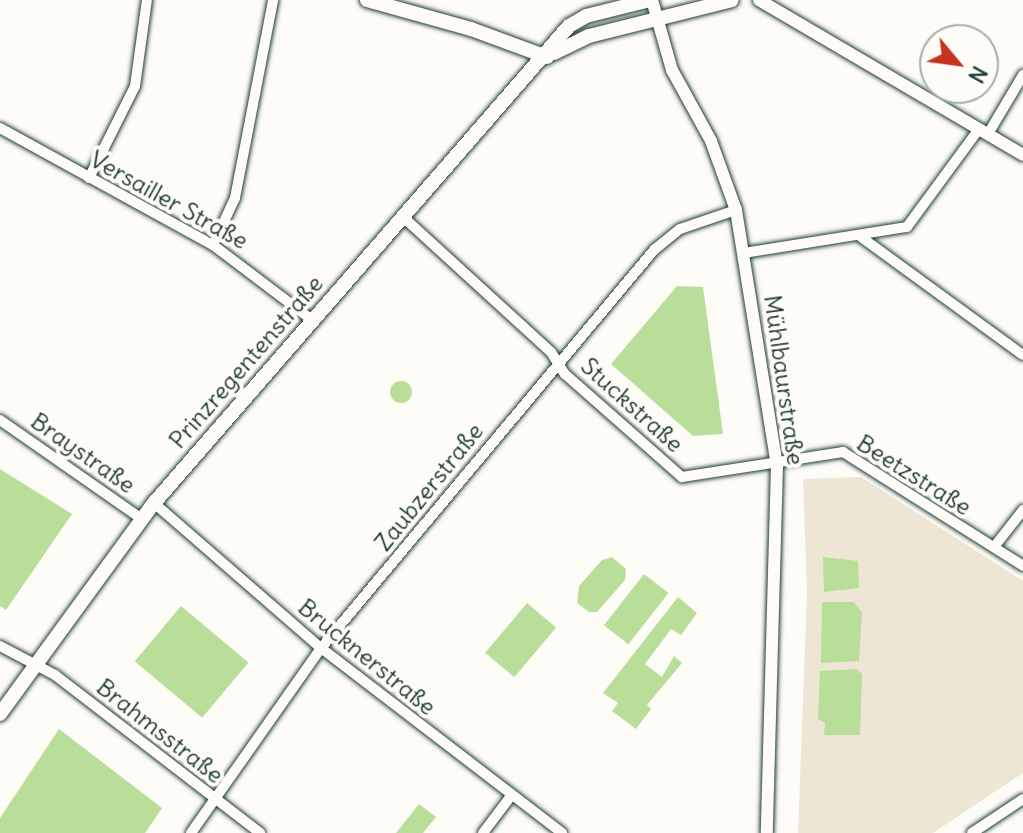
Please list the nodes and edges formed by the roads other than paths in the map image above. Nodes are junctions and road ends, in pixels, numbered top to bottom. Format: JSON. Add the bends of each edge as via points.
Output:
{"nodes":[{"id":1,"x":147,"y":0,"type":"edge"},
{"id":2,"x":273,"y":0,"type":"edge"},
{"id":3,"x":367,"y":0,"type":"edge"},
{"id":4,"x":651,"y":0,"type":"edge"},
{"id":5,"x":732,"y":0,"type":"edge"},
{"id":6,"x":759,"y":0,"type":"edge"},
{"id":7,"x":656,"y":19,"type":"junction"},
{"id":8,"x":547,"y":57,"type":"junction"},
{"id":9,"x":1023,"y":75,"type":"edge"},
{"id":10,"x":0,"y":128,"type":"edge"},
{"id":11,"x":983,"y":132,"type":"junction"},
{"id":12,"x":1023,"y":155,"type":"edge"},
{"id":13,"x":89,"y":178,"type":"junction"},
{"id":14,"x":736,"y":210,"type":"junction"},
{"id":15,"x":402,"y":216,"type":"junction"},
{"id":16,"x":861,"y":237,"type":"junction"},
{"id":17,"x":213,"y":245,"type":"junction"},
{"id":18,"x":744,"y":253,"type":"junction"},
{"id":19,"x":311,"y":319,"type":"junction"},
{"id":20,"x":1023,"y":355,"type":"edge"},
{"id":21,"x":557,"y":363,"type":"junction"},
{"id":22,"x":0,"y":420,"type":"edge"},
{"id":23,"x":777,"y":465,"type":"junction"},
{"id":24,"x":154,"y":503,"type":"junction"},
{"id":25,"x":1023,"y":510,"type":"edge"},
{"id":26,"x":142,"y":519,"type":"junction"},
{"id":27,"x":994,"y":547,"type":"junction"},
{"id":28,"x":1023,"y":566,"type":"edge"},
{"id":29,"x":0,"y":646,"type":"edge"},
{"id":30,"x":321,"y":648,"type":"junction"},
{"id":31,"x":33,"y":663,"type":"junction"},
{"id":32,"x":0,"y":714,"type":"edge"},
{"id":33,"x":511,"y":796,"type":"junction"},
{"id":34,"x":213,"y":797,"type":"junction"},
{"id":35,"x":1023,"y":799,"type":"edge"},
{"id":36,"x":191,"y":833,"type":"edge"},
{"id":37,"x":260,"y":833,"type":"edge"},
{"id":38,"x":483,"y":833,"type":"edge"},
{"id":39,"x":562,"y":833,"type":"edge"},
{"id":40,"x":767,"y":833,"type":"edge"},
{"id":41,"x":972,"y":833,"type":"edge"}],
"edges":[{"from":1,"to":13,"type":"street","via":[[135,86]]},
{"from":2,"to":17,"type":"street","via":[[235,198]]},
{"from":3,"to":8,"type":"main road"},
{"from":4,"to":7,"type":"street","name":"Mühlbaurstraße"},
{"from":4,"to":8,"type":"main road","name":"Prinzregentenstraße","via":[[578,19]]},
{"from":5,"to":7,"type":"main road","name":"Prinzregentenstraße"},
{"from":6,"to":11,"type":"street"},
{"from":7,"to":8,"type":"main road","name":"Prinzregentenstraße","via":[[581,38]]},
{"from":7,"to":14,"type":"street","name":"Mühlbaurstraße","via":[[672,70],[711,141]]},
{"from":8,"to":15,"type":"main road","name":"Prinzregentenstraße"},
{"from":9,"to":11,"type":"street"},
{"from":10,"to":13,"type":"street","name":"Versailler Straße"},
{"from":11,"to":12,"type":"street"},
{"from":11,"to":16,"type":"street","via":[[907,227]]},
{"from":13,"to":17,"type":"street","name":"Versailler Straße"},
{"from":14,"to":18,"type":"street","name":"Mühlbaurstraße"},
{"from":14,"to":21,"type":"street","name":"Zaubzerstraße","via":[[680,229],[654,250]]},
{"from":15,"to":19,"type":"main road","name":"Prinzregentenstraße"},
{"from":15,"to":21,"type":"street","name":"Stuckstraße"},
{"from":16,"to":18,"type":"street"},
{"from":16,"to":20,"type":"street"},
{"from":17,"to":19,"type":"street","name":"Versailler Straße"},
{"from":18,"to":23,"type":"street","name":"Mühlbaurstraße"},
{"from":19,"to":24,"type":"main road","name":"Prinzregentenstraße"},
{"from":21,"to":23,"type":"street","name":"Stuckstraße","via":[[682,477]]},
{"from":21,"to":30,"type":"street","name":"Zaubzerstraße"},
{"from":22,"to":26,"type":"street","name":"Braystraße"},
{"from":23,"to":27,"type":"street","name":"Beetzstraße","via":[[843,452]]},
{"from":23,"to":40,"type":"street","name":"Mühlbaurstraße"},
{"from":24,"to":26,"type":"main road","name":"Prinzregentenstraße"},
{"from":24,"to":30,"type":"street","name":"Brucknerstraße"},
{"from":25,"to":27,"type":"street"},
{"from":26,"to":31,"type":"main road","name":"Prinzregentenstraße"},
{"from":27,"to":28,"type":"street","name":"Beetzstraße"},
{"from":29,"to":31,"type":"street","name":"Brahmsstraße"},
{"from":30,"to":33,"type":"street","name":"Brucknerstraße"},
{"from":30,"to":34,"type":"street","name":"Zaubzerstraße"},
{"from":31,"to":32,"type":"main road","name":"Prinzregentenstraße"},
{"from":31,"to":34,"type":"street","name":"Brahmsstraße"},
{"from":33,"to":38,"type":"street"},
{"from":33,"to":39,"type":"street","name":"Brucknerstraße"},
{"from":34,"to":36,"type":"street","name":"Zaubzerstraße"},
{"from":34,"to":37,"type":"street","name":"Brahmsstraße"},
{"from":35,"to":41,"type":"street"}]}
